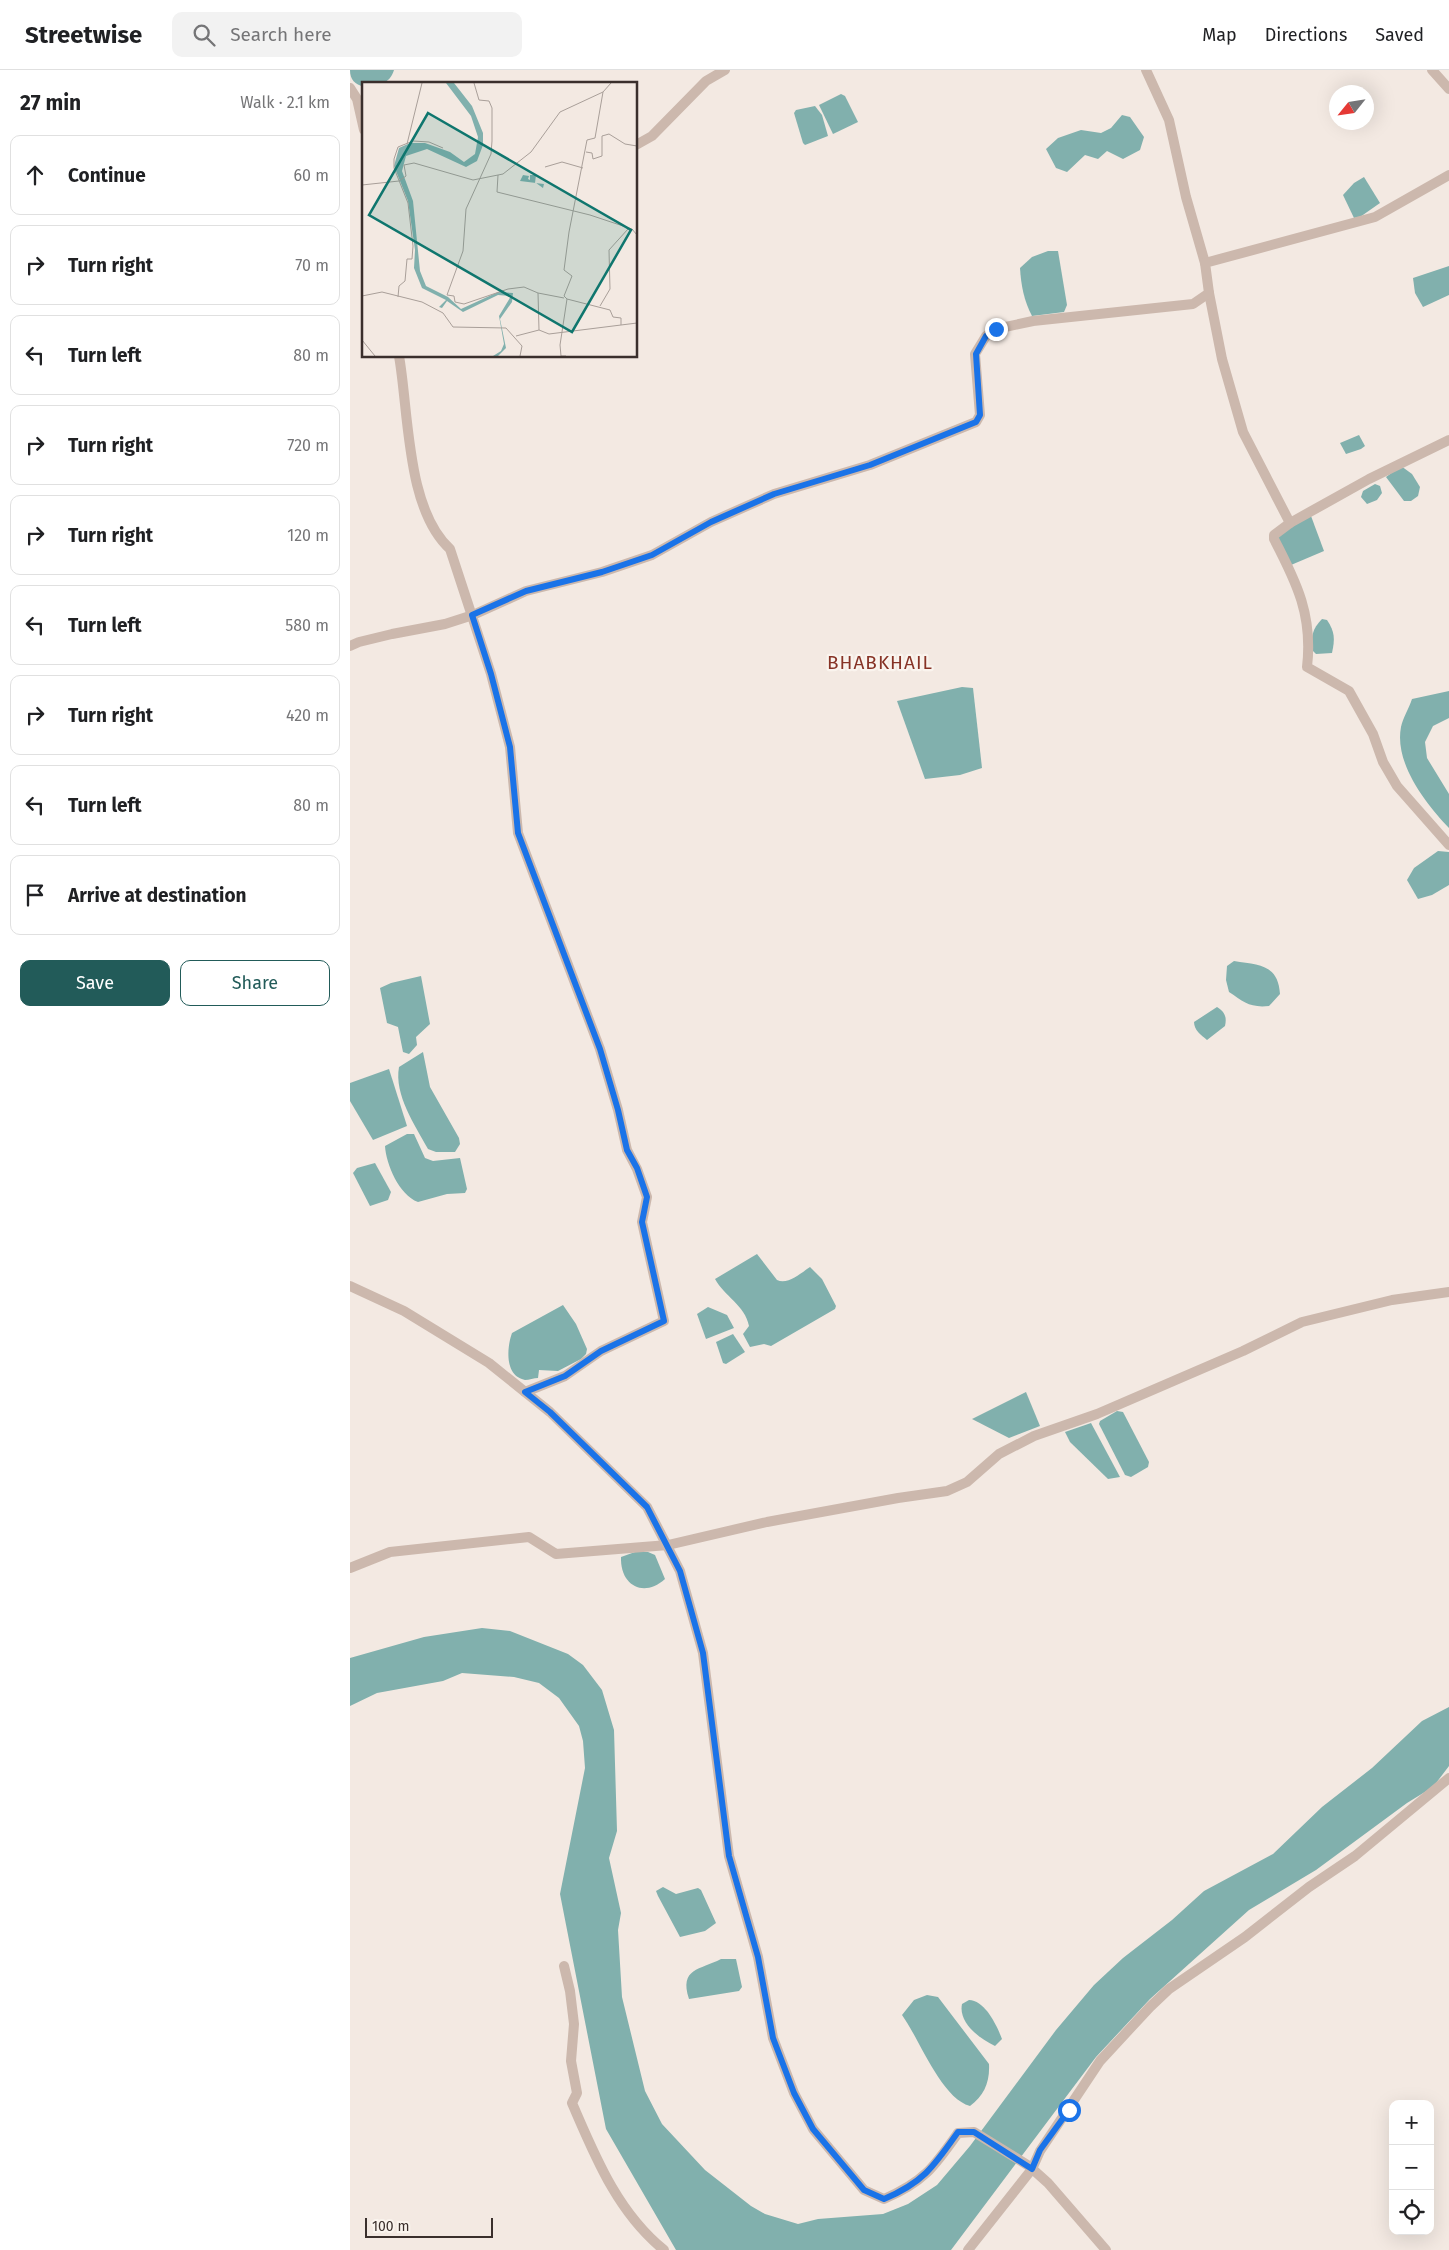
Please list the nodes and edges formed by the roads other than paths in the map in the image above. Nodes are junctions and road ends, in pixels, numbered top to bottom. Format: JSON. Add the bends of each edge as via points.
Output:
{"nodes":[{"id":1,"x":724,"y":70,"type":"edge"},
{"id":2,"x":1146,"y":70,"type":"edge"},
{"id":3,"x":1432,"y":70,"type":"edge"},
{"id":4,"x":350,"y":88,"type":"edge"},
{"id":5,"x":1449,"y":89,"type":"edge"},
{"id":6,"x":361,"y":99,"type":"edge"},
{"id":7,"x":638,"y":144,"type":"edge"},
{"id":8,"x":1449,"y":175,"type":"edge"},
{"id":9,"x":1205,"y":263,"type":"junction"},
{"id":10,"x":1209,"y":293,"type":"junction"},
{"id":11,"x":399,"y":358,"type":"edge"},
{"id":12,"x":1449,"y":440,"type":"edge"},
{"id":13,"x":1290,"y":523,"type":"junction"},
{"id":14,"x":472,"y":615,"type":"junction"},
{"id":15,"x":350,"y":646,"type":"edge"},
{"id":16,"x":1449,"y":845,"type":"edge"},
{"id":17,"x":350,"y":1286,"type":"edge"},
{"id":18,"x":1449,"y":1292,"type":"edge"},
{"id":19,"x":525,"y":1392,"type":"junction"},
{"id":20,"x":668,"y":1545,"type":"junction"},
{"id":21,"x":350,"y":1568,"type":"edge"},
{"id":22,"x":1449,"y":1778,"type":"edge"},
{"id":23,"x":564,"y":1966,"type":"dead end"},
{"id":24,"x":1030,"y":2168,"type":"junction"},
{"id":25,"x":664,"y":2250,"type":"edge"},
{"id":26,"x":968,"y":2250,"type":"edge"},
{"id":27,"x":1106,"y":2250,"type":"edge"}],
"edges":[{"from":1,"to":7,"type":"street","via":[[706,81],[652,136]]},
{"from":2,"to":9,"type":"street","via":[[1169,120]]},
{"from":3,"to":5,"type":"street"},
{"from":4,"to":6,"type":"street"},
{"from":8,"to":9,"type":"street","via":[[1375,217]]},
{"from":9,"to":10,"type":"street"},
{"from":10,"to":13,"type":"street","via":[[1222,359],[1243,432]]},
{"from":10,"to":14,"type":"street","via":[[1193,304],[1033,321],[996,329],[986,336],[976,354],[980,415],[976,422],[870,465],[774,494],[711,522],[652,555],[602,572],[526,591]]},
{"from":11,"to":14,"type":"street","via":[[409,443],[421,497],[439,539],[450,549]]},
{"from":12,"to":13,"type":"street","via":[[1368,479]]},
{"from":13,"to":16,"type":"street","via":[[1274,535],[1274,539],[1304,604],[1310,643],[1307,667],[1349,691],[1397,786]]},
{"from":14,"to":15,"type":"street"},
{"from":14,"to":19,"type":"street","via":[[510,747],[518,833],[600,1049],[627,1150],[647,1197],[642,1222],[664,1321],[601,1351],[565,1376]]},
{"from":17,"to":19,"type":"street","via":[[404,1311],[489,1363]]},
{"from":18,"to":20,"type":"street","via":[[1392,1300],[1302,1322],[1097,1414],[1034,1436],[999,1454],[967,1482],[947,1491],[768,1522]]},
{"from":19,"to":20,"type":"street","via":[[550,1412],[647,1507]]},
{"from":20,"to":21,"type":"street","via":[[556,1554],[529,1537],[390,1552]]},
{"from":20,"to":24,"type":"street","via":[[680,1571],[703,1653],[729,1856],[758,1957],[773,2038],[794,2093],[813,2129],[864,2190],[884,2199],[924,2177],[958,2132],[974,2132]]},
{"from":22,"to":24,"type":"street","via":[[1355,1856],[1169,1989],[1100,2061]]},
{"from":23,"to":25,"type":"street","via":[[574,2024],[571,2061],[577,2093],[572,2103],[607,2182],[646,2235]]},
{"from":24,"to":26,"type":"street"},
{"from":24,"to":27,"type":"street","via":[[1061,2197]]}]}
